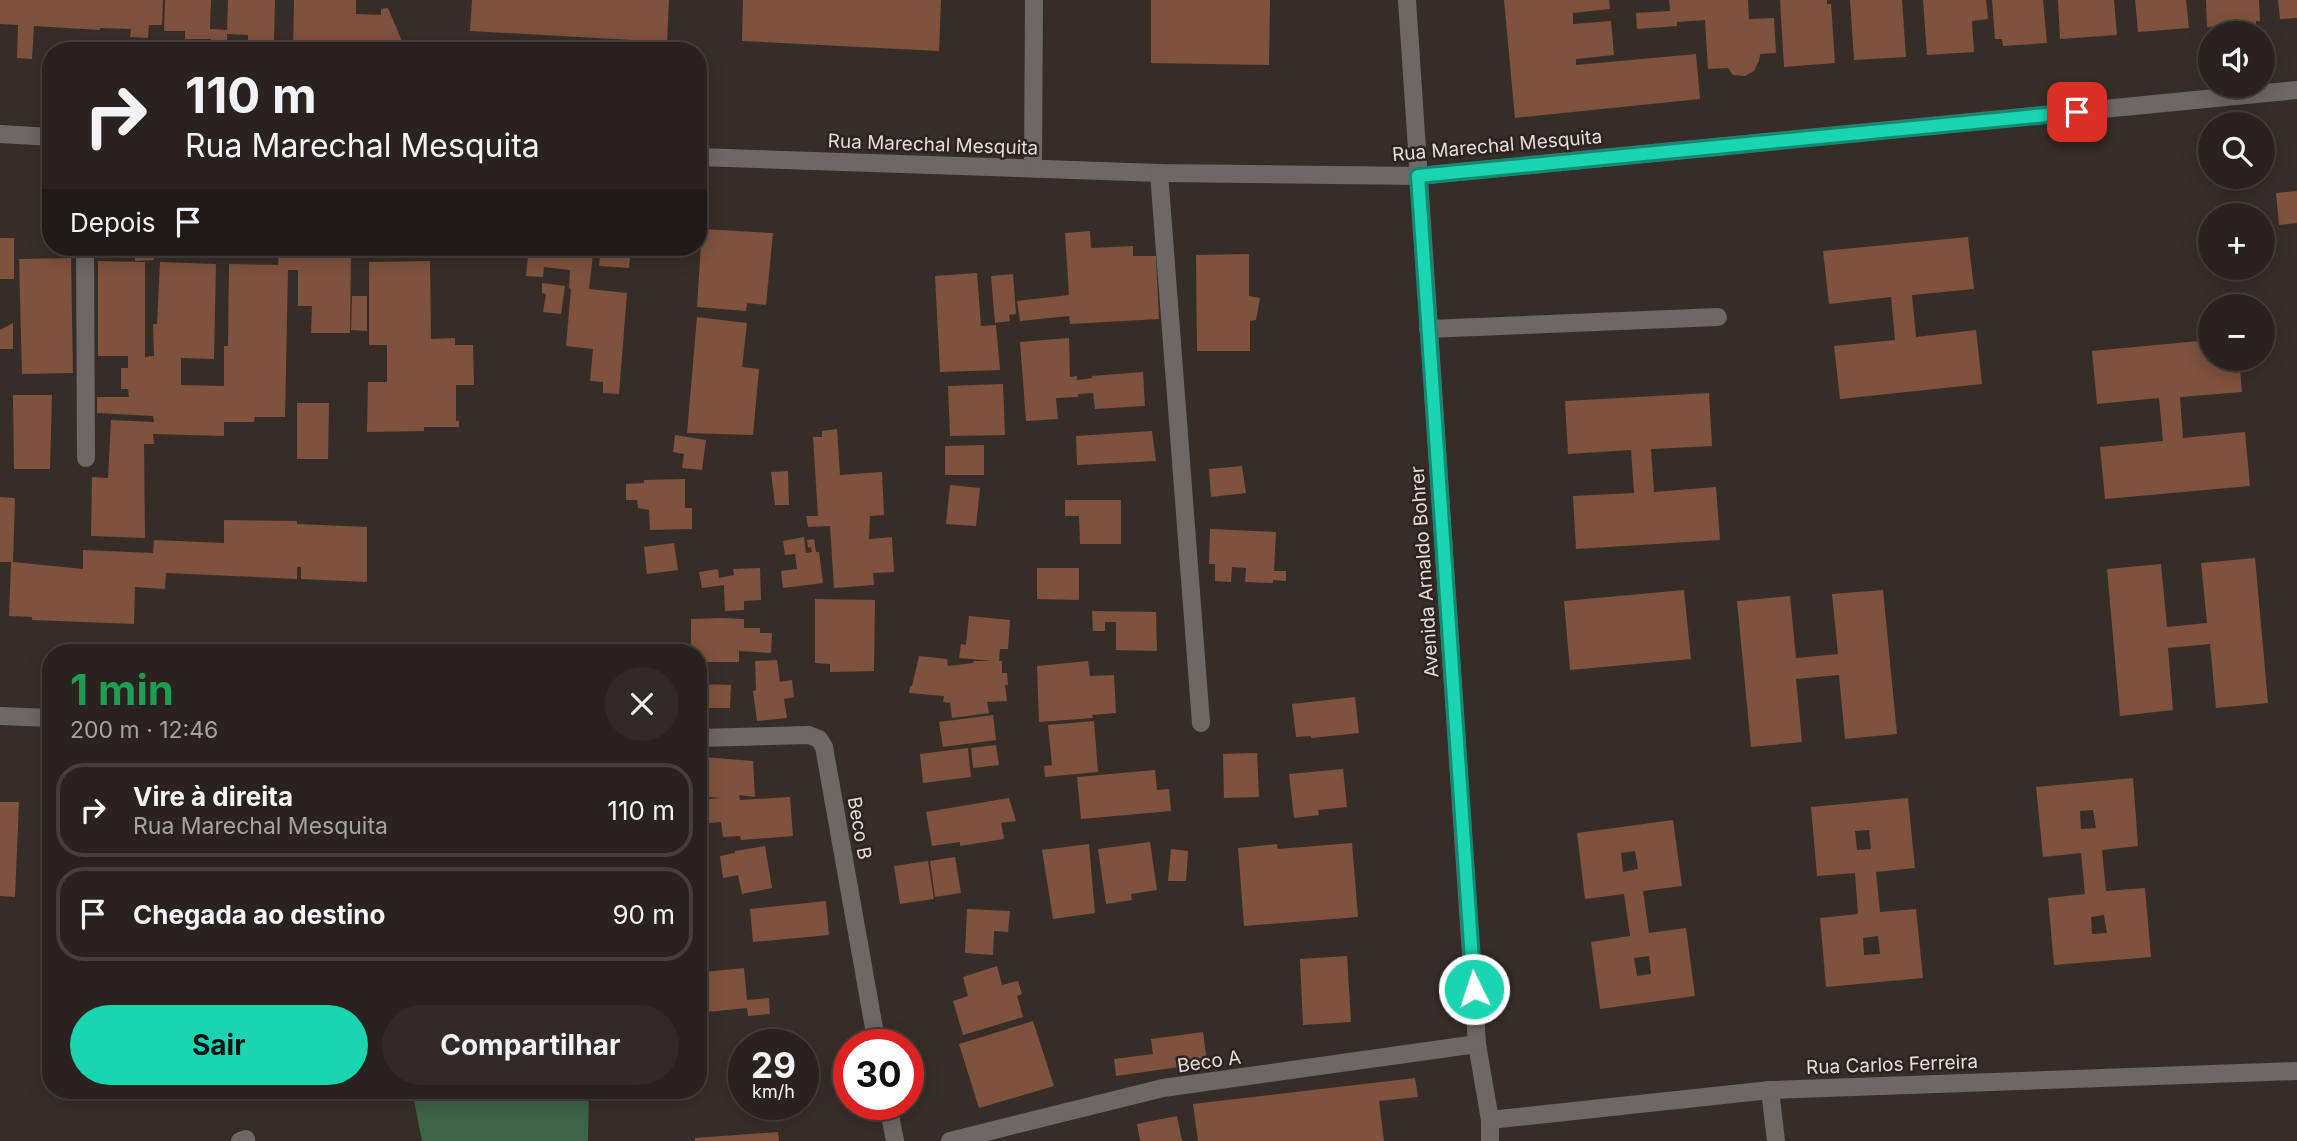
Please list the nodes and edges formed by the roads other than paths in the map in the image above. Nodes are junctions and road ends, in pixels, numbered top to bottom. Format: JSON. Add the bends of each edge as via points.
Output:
{"nodes":[{"id":1,"x":1034,"y":0,"type":"edge"},
{"id":2,"x":1407,"y":0,"type":"edge"},
{"id":3,"x":2297,"y":90,"type":"edge"},
{"id":4,"x":0,"y":134,"type":"edge"},
{"id":5,"x":42,"y":136,"type":"edge"},
{"id":6,"x":707,"y":157,"type":"edge"},
{"id":7,"x":1033,"y":168,"type":"junction"},
{"id":8,"x":1158,"y":173,"type":"junction"},
{"id":9,"x":1418,"y":176,"type":"junction"},
{"id":10,"x":85,"y":256,"type":"edge"},
{"id":11,"x":1718,"y":317,"type":"dead end"},
{"id":12,"x":1429,"y":329,"type":"junction"},
{"id":13,"x":86,"y":458,"type":"dead end"},
{"id":14,"x":0,"y":716,"type":"edge"},
{"id":15,"x":42,"y":718,"type":"edge"},
{"id":16,"x":1200,"y":723,"type":"dead end"},
{"id":17,"x":707,"y":738,"type":"edge"},
{"id":18,"x":874,"y":1029,"type":"edge"},
{"id":19,"x":1477,"y":1044,"type":"junction"},
{"id":20,"x":2297,"y":1071,"type":"edge"},
{"id":21,"x":1770,"y":1090,"type":"junction"},
{"id":22,"x":891,"y":1120,"type":"edge"},
{"id":23,"x":1490,"y":1120,"type":"junction"},
{"id":24,"x":895,"y":1141,"type":"edge"},
{"id":25,"x":950,"y":1141,"type":"edge"},
{"id":26,"x":1490,"y":1141,"type":"edge"},
{"id":27,"x":1776,"y":1141,"type":"edge"}],
"edges":[{"from":1,"to":7,"type":"street"},
{"from":2,"to":9,"type":"street","name":"Avenida Arnaldo Bohrer"},
{"from":3,"to":9,"type":"street","name":"Rua Marechal Mesquita"},
{"from":4,"to":5,"type":"street"},
{"from":6,"to":7,"type":"street","name":"Rua Marechal Mesquita"},
{"from":7,"to":8,"type":"street","name":"Rua Marechal Mesquita"},
{"from":8,"to":9,"type":"street","name":"Rua Marechal Mesquita"},
{"from":8,"to":16,"type":"street"},
{"from":9,"to":12,"type":"street","name":"Avenida Arnaldo Bohrer"},
{"from":10,"to":13,"type":"street"},
{"from":11,"to":12,"type":"street"},
{"from":12,"to":19,"type":"street","name":"Avenida Arnaldo Bohrer"},
{"from":14,"to":15,"type":"street"},
{"from":17,"to":18,"type":"street","name":"Beco B","via":[[819,738]]},
{"from":19,"to":23,"type":"street","name":"Avenida Arnaldo Bohrer"},
{"from":19,"to":25,"type":"street","name":"Beco A","via":[[1163,1088]]},
{"from":20,"to":21,"type":"street","name":"Rua Carlos Ferreira"},
{"from":21,"to":23,"type":"street","name":"Rua Carlos Ferreira"},
{"from":21,"to":27,"type":"street"},
{"from":22,"to":24,"type":"street"},
{"from":23,"to":26,"type":"street","name":"Avenida Arnaldo Bohrer"}]}
